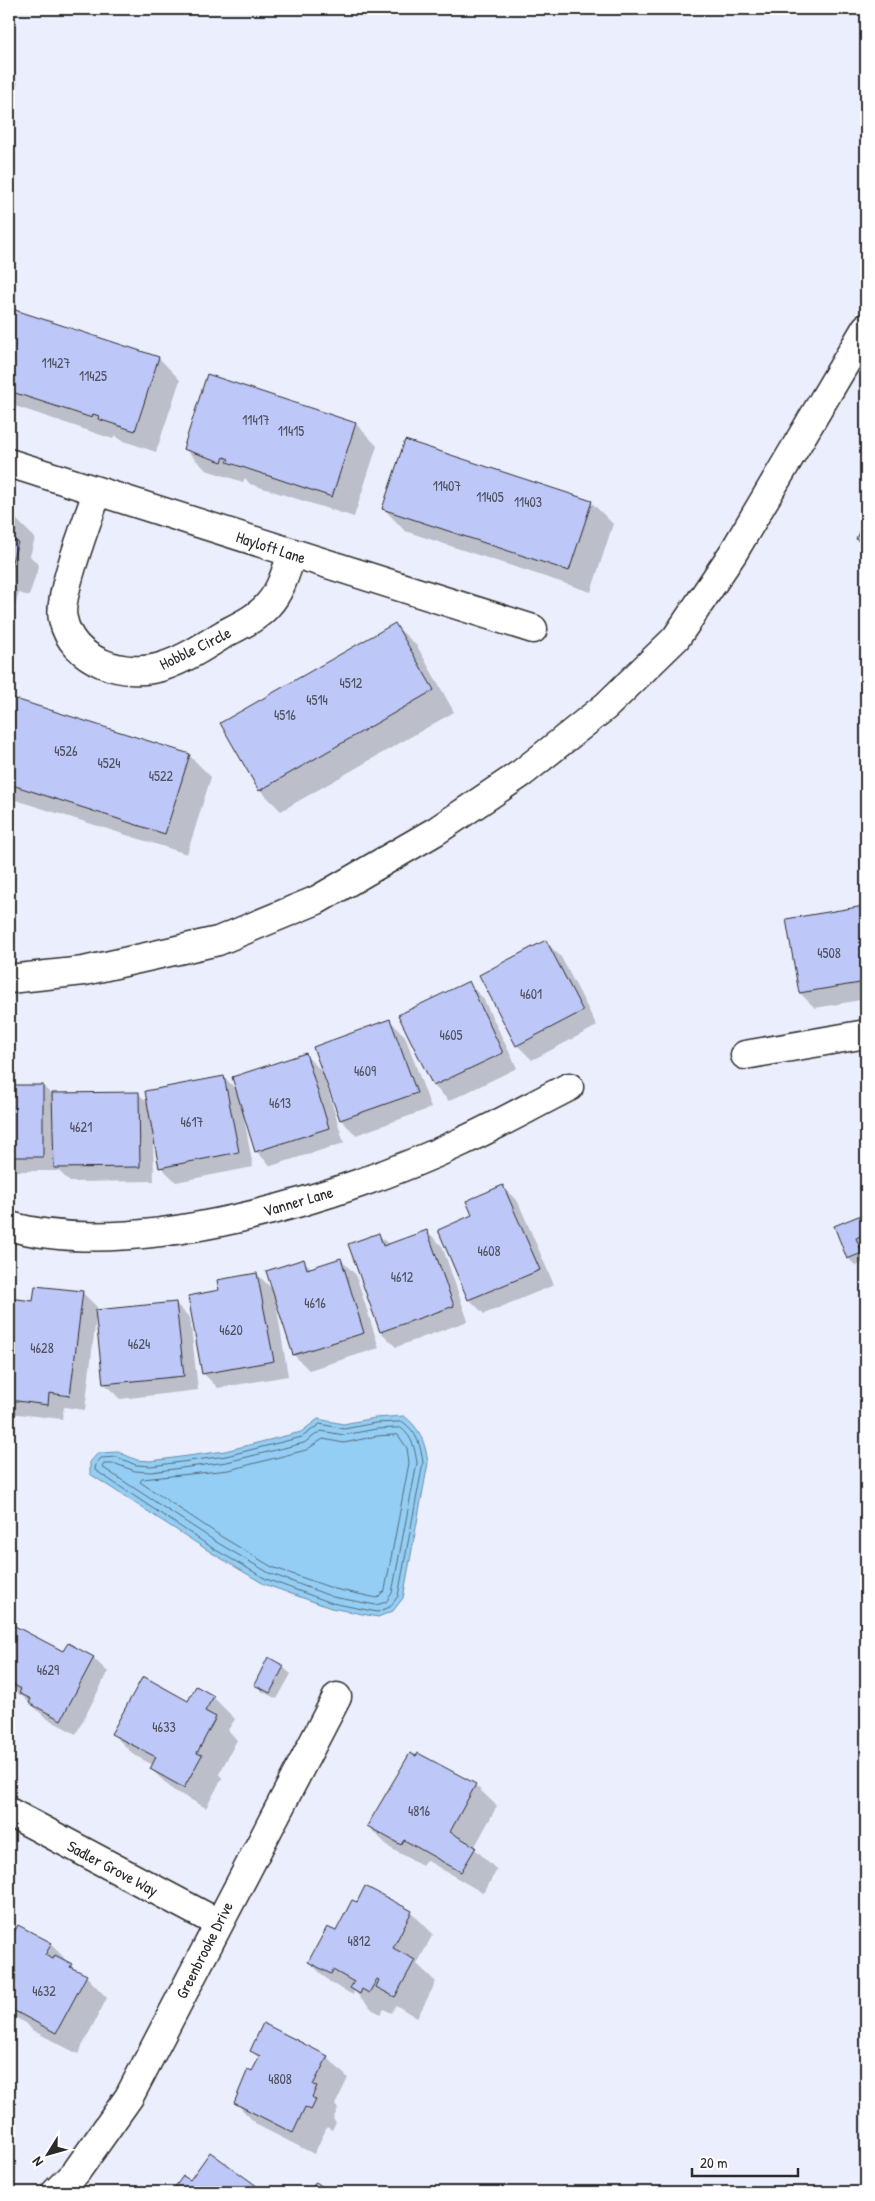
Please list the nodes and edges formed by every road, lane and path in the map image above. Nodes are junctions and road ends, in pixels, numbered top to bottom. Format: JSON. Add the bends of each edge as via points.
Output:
{"nodes":[{"id":1,"x":866,"y":328,"type":"edge"},
{"id":2,"x":9,"y":463,"type":"edge"},
{"id":3,"x":97,"y":492,"type":"junction"},
{"id":4,"x":292,"y":554,"type":"junction"},
{"id":5,"x":533,"y":630,"type":"dead end"},
{"id":6,"x":9,"y":979,"type":"edge"},
{"id":7,"x":866,"y":1034,"type":"edge"},
{"id":8,"x":745,"y":1056,"type":"dead end"},
{"id":9,"x":569,"y":1087,"type":"dead end"},
{"id":10,"x":9,"y":1226,"type":"edge"},
{"id":11,"x":337,"y":1697,"type":"dead end"},
{"id":12,"x":9,"y":1812,"type":"edge"},
{"id":13,"x":218,"y":1923,"type":"junction"},
{"id":14,"x":56,"y":2192,"type":"edge"}],
"edges":[{"from":1,"to":6,"type":"street","via":[[733,553],[676,638],[606,706],[522,773],[436,831],[317,900],[218,942],[84,971]]},
{"from":2,"to":3,"type":"street","name":"Hayloft Lane"},
{"from":3,"to":4,"type":"street","name":"Hayloft Lane"},
{"from":3,"to":4,"type":"street","name":"Hobble Circle","via":[[62,600],[62,619],[80,650],[98,662],[124,669],[146,670],[192,653],[258,615],[269,605]]},
{"from":4,"to":5,"type":"street","name":"Hayloft Lane"},
{"from":7,"to":8,"type":"street"},
{"from":9,"to":10,"type":"street","name":"Vanner Lane","via":[[461,1142],[409,1164],[273,1209],[158,1233],[94,1238],[31,1232]]},
{"from":11,"to":13,"type":"street","name":"Greenbrooke Drive"},
{"from":12,"to":13,"type":"street","name":"Sadler Grove Way"},
{"from":13,"to":14,"type":"street","name":"Greenbrooke Drive","via":[[129,2097],[76,2172]]}]}
